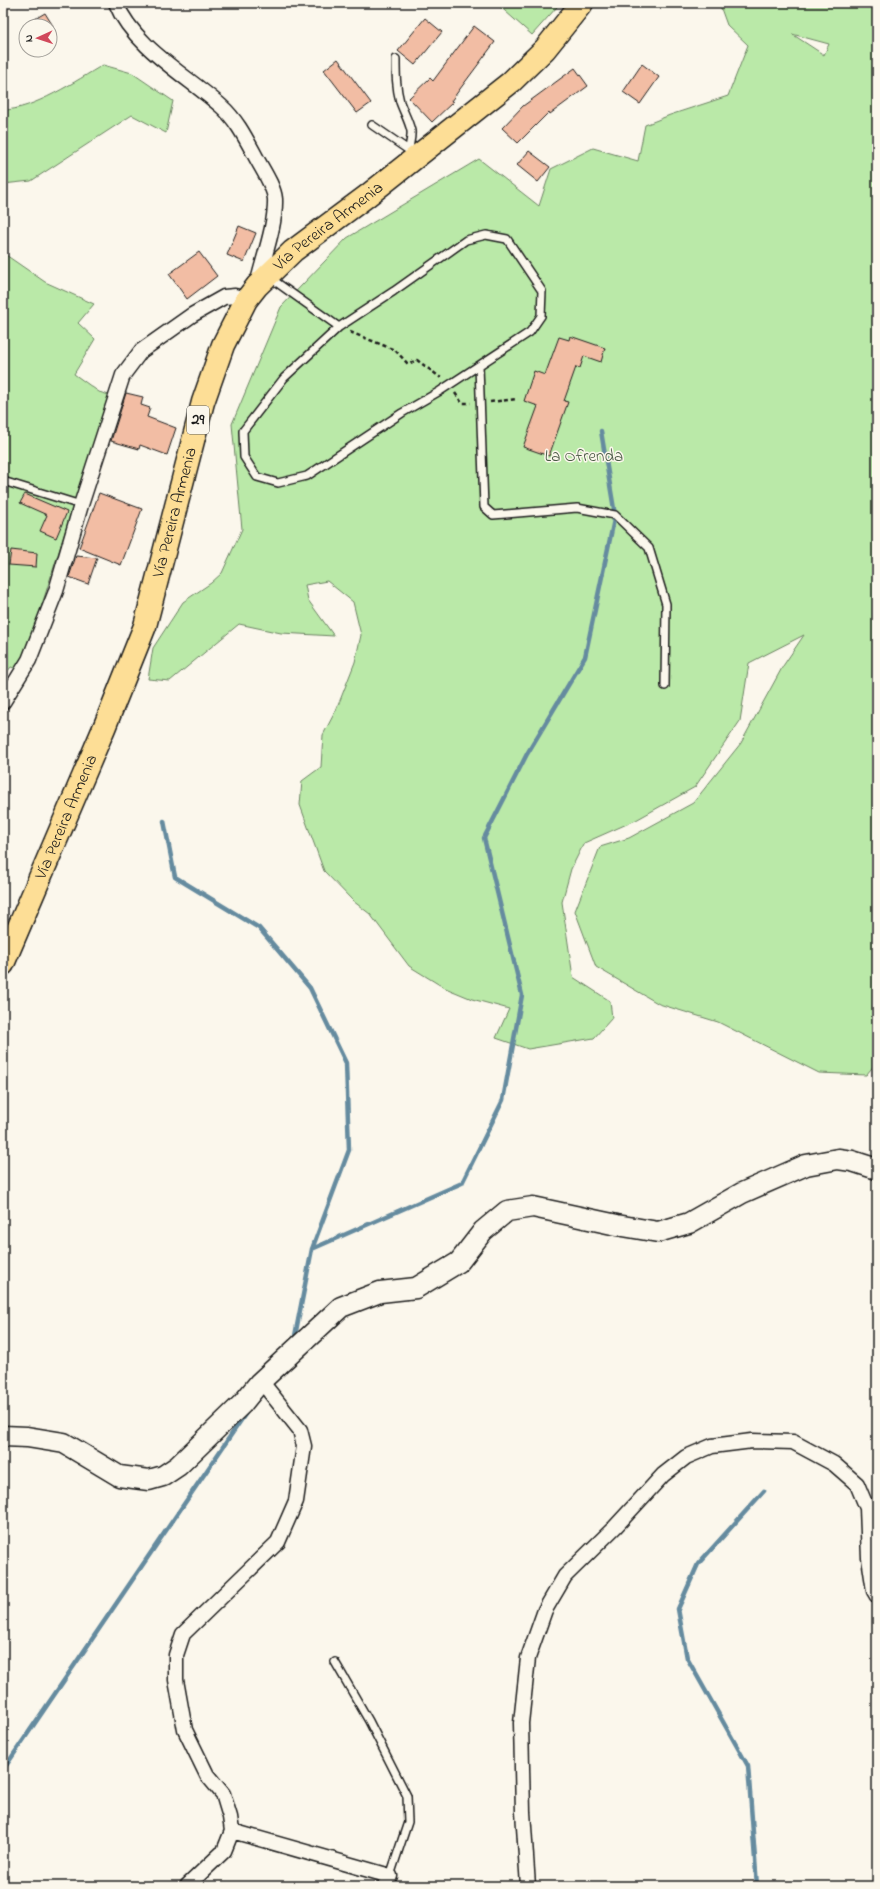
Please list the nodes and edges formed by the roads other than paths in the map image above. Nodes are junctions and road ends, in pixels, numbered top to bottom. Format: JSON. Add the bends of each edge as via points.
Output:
{"nodes":[{"id":1,"x":116,"y":3,"type":"edge"},
{"id":2,"x":582,"y":3,"type":"edge"},
{"id":3,"x":396,"y":59,"type":"dead end"},
{"id":4,"x":372,"y":125,"type":"dead end"},
{"id":5,"x":409,"y":156,"type":"junction"},
{"id":6,"x":257,"y":287,"type":"junction"},
{"id":7,"x":339,"y":327,"type":"junction"},
{"id":8,"x":479,"y":366,"type":"junction"},
{"id":9,"x":3,"y":481,"type":"edge"},
{"id":10,"x":81,"y":505,"type":"junction"},
{"id":11,"x":665,"y":686,"type":"dead end"},
{"id":12,"x":3,"y":702,"type":"edge"},
{"id":13,"x":3,"y":964,"type":"edge"},
{"id":14,"x":877,"y":1169,"type":"edge"},
{"id":15,"x":259,"y":1383,"type":"junction"},
{"id":16,"x":3,"y":1436,"type":"edge"},
{"id":17,"x":877,"y":1596,"type":"edge"},
{"id":18,"x":335,"y":1662,"type":"dead end"},
{"id":19,"x":232,"y":1831,"type":"junction"},
{"id":20,"x":388,"y":1881,"type":"edge"},
{"id":21,"x":187,"y":1886,"type":"edge"},
{"id":22,"x":528,"y":1886,"type":"edge"}],
"edges":[{"from":1,"to":6,"type":"street","via":[[120,13],[157,55],[222,106],[239,125],[267,176],[275,197],[275,217]]},
{"from":2,"to":5,"type":"main road","name":"Vía Pereira Armenia","number":"29","via":[[545,50],[511,82]]},
{"from":3,"to":5,"type":"lane","via":[[396,84],[400,103],[411,129]]},
{"from":4,"to":5,"type":"lane"},
{"from":5,"to":6,"type":"main road","name":"Vía Pereira Armenia","number":"29","via":[[293,251]]},
{"from":6,"to":7,"type":"lane"},
{"from":6,"to":10,"type":"street","via":[[235,296],[224,297],[192,315],[141,351],[123,375]]},
{"from":6,"to":13,"type":"main road","name":"Vía Pereira Armenia","number":"29","via":[[223,345],[203,402],[145,626]]},
{"from":7,"to":8,"type":"lane","via":[[466,240],[486,235],[507,239],[542,291],[541,316],[530,332]]},
{"from":7,"to":8,"type":"lane","via":[[284,378],[243,431],[244,457],[257,477],[278,483],[307,476]]},
{"from":8,"to":11,"type":"lane","via":[[484,507],[493,515],[577,508],[615,515],[649,548],[666,604]]},
{"from":9,"to":10,"type":"lane"},
{"from":10,"to":12,"type":"street","via":[[48,612],[28,660]]},
{"from":14,"to":15,"type":"street","via":[[838,1159],[806,1165],[742,1193],[689,1223],[658,1232],[533,1207],[507,1211],[483,1230],[459,1262],[416,1288],[380,1292],[341,1307]]},
{"from":15,"to":16,"type":"street","via":[[242,1404],[178,1466],[163,1476],[149,1480],[119,1476],[64,1443]]},
{"from":15,"to":19,"type":"street","via":[[265,1386],[300,1430],[304,1446],[296,1501],[278,1542],[183,1634],[176,1655],[176,1680],[185,1730],[206,1775],[223,1794]]},
{"from":17,"to":22,"type":"street","via":[[869,1558],[867,1508],[857,1484],[834,1464],[793,1442],[752,1441],[712,1446],[686,1457],[663,1475],[565,1576],[546,1610],[528,1658],[521,1723]]},
{"from":18,"to":20,"type":"lane","via":[[407,1796],[408,1822]]},
{"from":19,"to":20,"type":"street"},
{"from":19,"to":21,"type":"street","via":[[224,1851]]}]}
